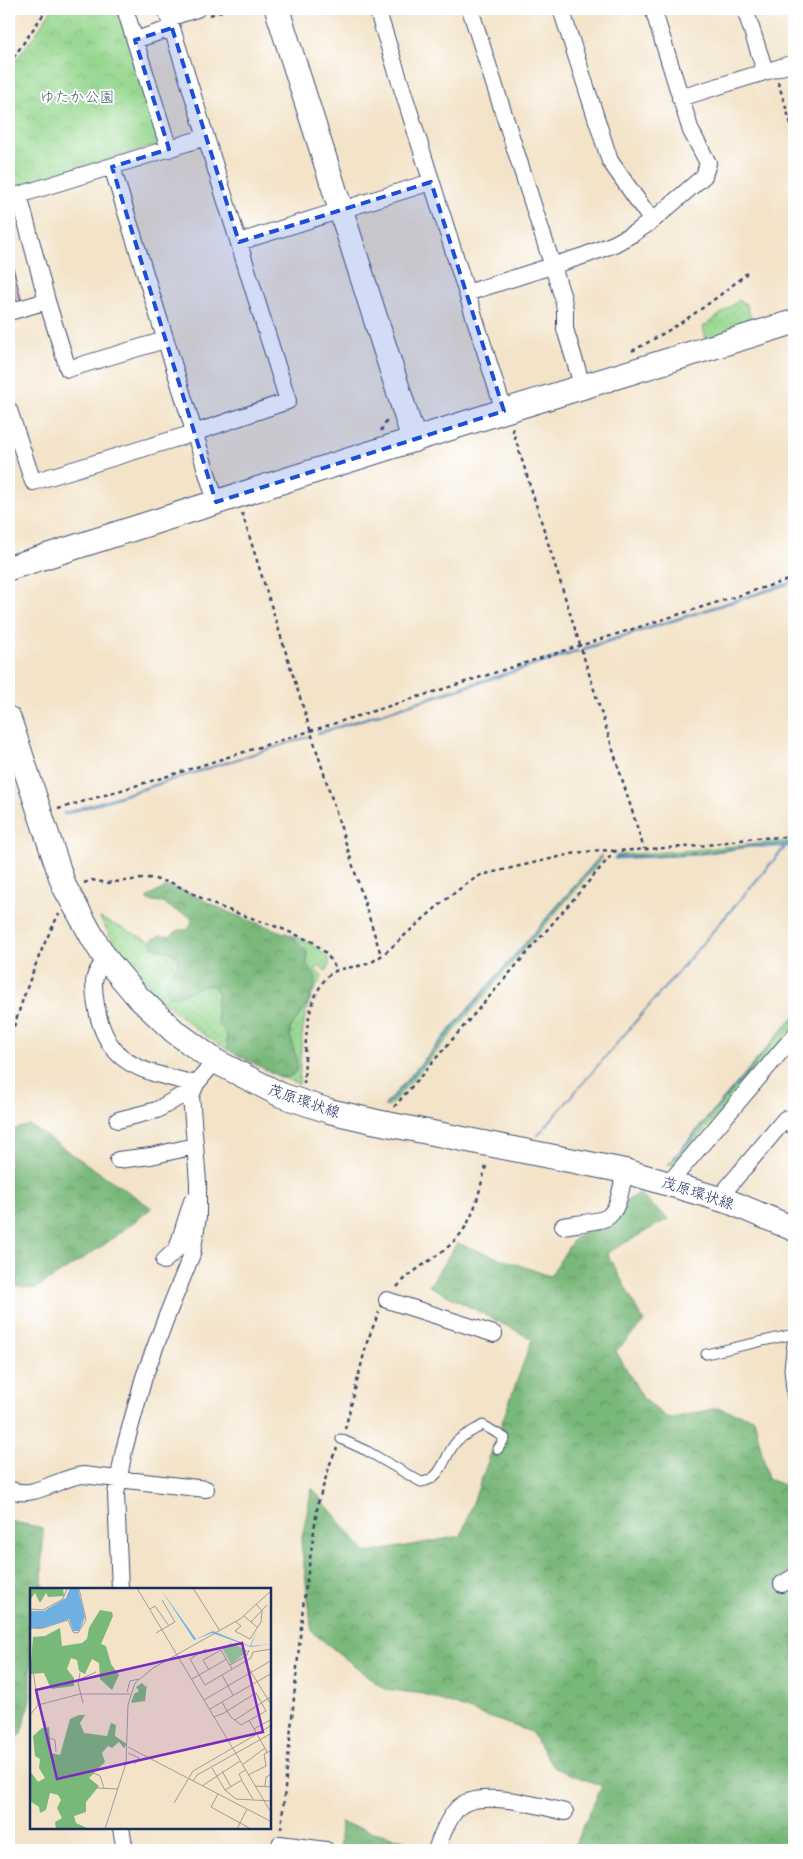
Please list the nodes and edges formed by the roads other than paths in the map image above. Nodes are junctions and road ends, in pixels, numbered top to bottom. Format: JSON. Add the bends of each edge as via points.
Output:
{"nodes":[{"id":1,"x":125,"y":9,"type":"edge"},
{"id":2,"x":197,"y":9,"type":"edge"},
{"id":3,"x":277,"y":9,"type":"edge"},
{"id":4,"x":377,"y":9,"type":"edge"},
{"id":5,"x":470,"y":9,"type":"edge"},
{"id":6,"x":561,"y":9,"type":"edge"},
{"id":7,"x":653,"y":9,"type":"edge"},
{"id":8,"x":745,"y":9,"type":"edge"},
{"id":9,"x":169,"y":18,"type":"edge"},
{"id":10,"x":136,"y":40,"type":"junction"},
{"id":11,"x":794,"y":62,"type":"edge"},
{"id":12,"x":769,"y":70,"type":"junction"},
{"id":13,"x":680,"y":98,"type":"junction"},
{"id":14,"x":206,"y":138,"type":"junction"},
{"id":15,"x":169,"y":149,"type":"junction"},
{"id":16,"x":112,"y":168,"type":"junction"},
{"id":17,"x":431,"y":182,"type":"junction"},
{"id":18,"x":340,"y":210,"type":"junction"},
{"id":19,"x":652,"y":221,"type":"junction"},
{"id":20,"x":239,"y":242,"type":"junction"},
{"id":21,"x":552,"y":266,"type":"junction"},
{"id":22,"x":467,"y":293,"type":"junction"},
{"id":23,"x":47,"y":301,"type":"junction"},
{"id":24,"x":9,"y":312,"type":"edge"},
{"id":25,"x":794,"y":322,"type":"edge"},
{"id":26,"x":164,"y":340,"type":"junction"},
{"id":27,"x":583,"y":388,"type":"junction"},
{"id":28,"x":9,"y":410,"type":"edge"},
{"id":29,"x":505,"y":411,"type":"junction"},
{"id":30,"x":194,"y":433,"type":"junction"},
{"id":31,"x":414,"y":440,"type":"junction"},
{"id":32,"x":226,"y":499,"type":"junction"},
{"id":33,"x":9,"y":568,"type":"edge"},
{"id":34,"x":9,"y":719,"type":"edge"},
{"id":35,"x":106,"y":959,"type":"junction"},
{"id":36,"x":794,"y":1036,"type":"edge"},
{"id":37,"x":215,"y":1061,"type":"junction"},
{"id":38,"x":193,"y":1090,"type":"junction"},
{"id":39,"x":118,"y":1120,"type":"dead end"},
{"id":40,"x":794,"y":1127,"type":"edge"},
{"id":41,"x":195,"y":1146,"type":"junction"},
{"id":42,"x":118,"y":1160,"type":"dead end"},
{"id":43,"x":625,"y":1172,"type":"junction"},
{"id":44,"x":198,"y":1182,"type":"junction"},
{"id":45,"x":669,"y":1183,"type":"junction"},
{"id":46,"x":718,"y":1199,"type":"junction"},
{"id":47,"x":563,"y":1226,"type":"dead end"},
{"id":48,"x":794,"y":1229,"type":"edge"},
{"id":49,"x":164,"y":1261,"type":"dead end"},
{"id":50,"x":387,"y":1300,"type":"road end"},
{"id":51,"x":494,"y":1334,"type":"dead end"},
{"id":52,"x":794,"y":1335,"type":"edge"},
{"id":53,"x":706,"y":1354,"type":"dead end"},
{"id":54,"x":792,"y":1399,"type":"dead end"},
{"id":55,"x":341,"y":1439,"type":"road end"},
{"id":56,"x":498,"y":1449,"type":"dead end"},
{"id":57,"x":119,"y":1479,"type":"junction"},
{"id":58,"x":9,"y":1489,"type":"edge"},
{"id":59,"x":206,"y":1489,"type":"dead end"},
{"id":60,"x":120,"y":1588,"type":"edge"},
{"id":61,"x":565,"y":1812,"type":"dead end"},
{"id":62,"x":121,"y":1829,"type":"edge"},
{"id":63,"x":280,"y":1844,"type":"road end"},
{"id":64,"x":125,"y":1850,"type":"edge"},
{"id":65,"x":326,"y":1850,"type":"edge"},
{"id":66,"x":436,"y":1850,"type":"edge"}],
"edges":[{"from":1,"to":10,"type":"street"},
{"from":2,"to":9,"type":"street"},
{"from":3,"to":18,"type":"street"},
{"from":4,"to":17,"type":"street"},
{"from":5,"to":21,"type":"street"},
{"from":6,"to":19,"type":"street","via":[[610,162]]},
{"from":7,"to":13,"type":"street"},
{"from":8,"to":12,"type":"street"},
{"from":9,"to":10,"type":"street"},
{"from":9,"to":14,"type":"street"},
{"from":10,"to":15,"type":"street"},
{"from":11,"to":12,"type":"street"},
{"from":12,"to":13,"type":"street"},
{"from":13,"to":19,"type":"street","via":[[690,131],[708,163],[707,169],[704,176]]},
{"from":14,"to":15,"type":"street"},
{"from":14,"to":20,"type":"street"},
{"from":15,"to":16,"type":"street"},
{"from":16,"to":23,"type":"street","via":[[19,195]]},
{"from":16,"to":26,"type":"street"},
{"from":17,"to":18,"type":"street"},
{"from":17,"to":22,"type":"street"},
{"from":18,"to":20,"type":"street"},
{"from":18,"to":31,"type":"street"},
{"from":19,"to":21,"type":"street","via":[[614,244]]},
{"from":20,"to":30,"type":"street","via":[[288,401]]},
{"from":21,"to":22,"type":"street"},
{"from":21,"to":27,"type":"street","via":[[566,310],[565,330]]},
{"from":22,"to":29,"type":"street"},
{"from":23,"to":24,"type":"street"},
{"from":23,"to":26,"type":"street","via":[[68,368]]},
{"from":25,"to":27,"type":"street"},
{"from":26,"to":30,"type":"street"},
{"from":27,"to":29,"type":"street"},
{"from":28,"to":30,"type":"street","via":[[33,482]]},
{"from":29,"to":31,"type":"street"},
{"from":30,"to":32,"type":"street"},
{"from":31,"to":32,"type":"street"},
{"from":32,"to":33,"type":"street"},
{"from":34,"to":35,"type":"street","name":"茂原環状線","via":[[68,892]]},
{"from":35,"to":37,"type":"street","name":"茂原環状線","via":[[155,1014]]},
{"from":35,"to":38,"type":"street","via":[[97,969],[93,982],[100,1021],[110,1044],[120,1056],[140,1069]]},
{"from":36,"to":45,"type":"street"},
{"from":37,"to":38,"type":"street"},
{"from":37,"to":43,"type":"street","name":"茂原環状線","via":[[258,1085],[302,1103],[377,1122]]},
{"from":38,"to":39,"type":"street","via":[[157,1110]]},
{"from":38,"to":41,"type":"street"},
{"from":40,"to":46,"type":"street","via":[[784,1119]]},
{"from":41,"to":42,"type":"street"},
{"from":41,"to":44,"type":"street"},
{"from":43,"to":45,"type":"street","name":"茂原環状線"},
{"from":43,"to":47,"type":"street","via":[[618,1199],[606,1218]]},
{"from":44,"to":49,"type":"street","via":[[177,1249]]},
{"from":44,"to":57,"type":"street","via":[[198,1217],[192,1254],[144,1377]]},
{"from":45,"to":46,"type":"street","name":"茂原環状線"},
{"from":46,"to":48,"type":"street","name":"茂原環状線"},
{"from":50,"to":51,"type":"street"},
{"from":52,"to":53,"type":"lane"},
{"from":52,"to":54,"type":"lane","via":[[789,1369]]},
{"from":55,"to":56,"type":"lane","via":[[421,1482],[429,1481],[436,1474],[456,1442],[483,1426],[505,1438]]},
{"from":57,"to":58,"type":"street","via":[[82,1475],[24,1493]]},
{"from":57,"to":59,"type":"street"},
{"from":57,"to":60,"type":"street","via":[[116,1494]]},
{"from":61,"to":66,"type":"street","via":[[502,1800],[467,1802],[457,1809]]},
{"from":62,"to":64,"type":"street"},
{"from":63,"to":65,"type":"street"}]}
